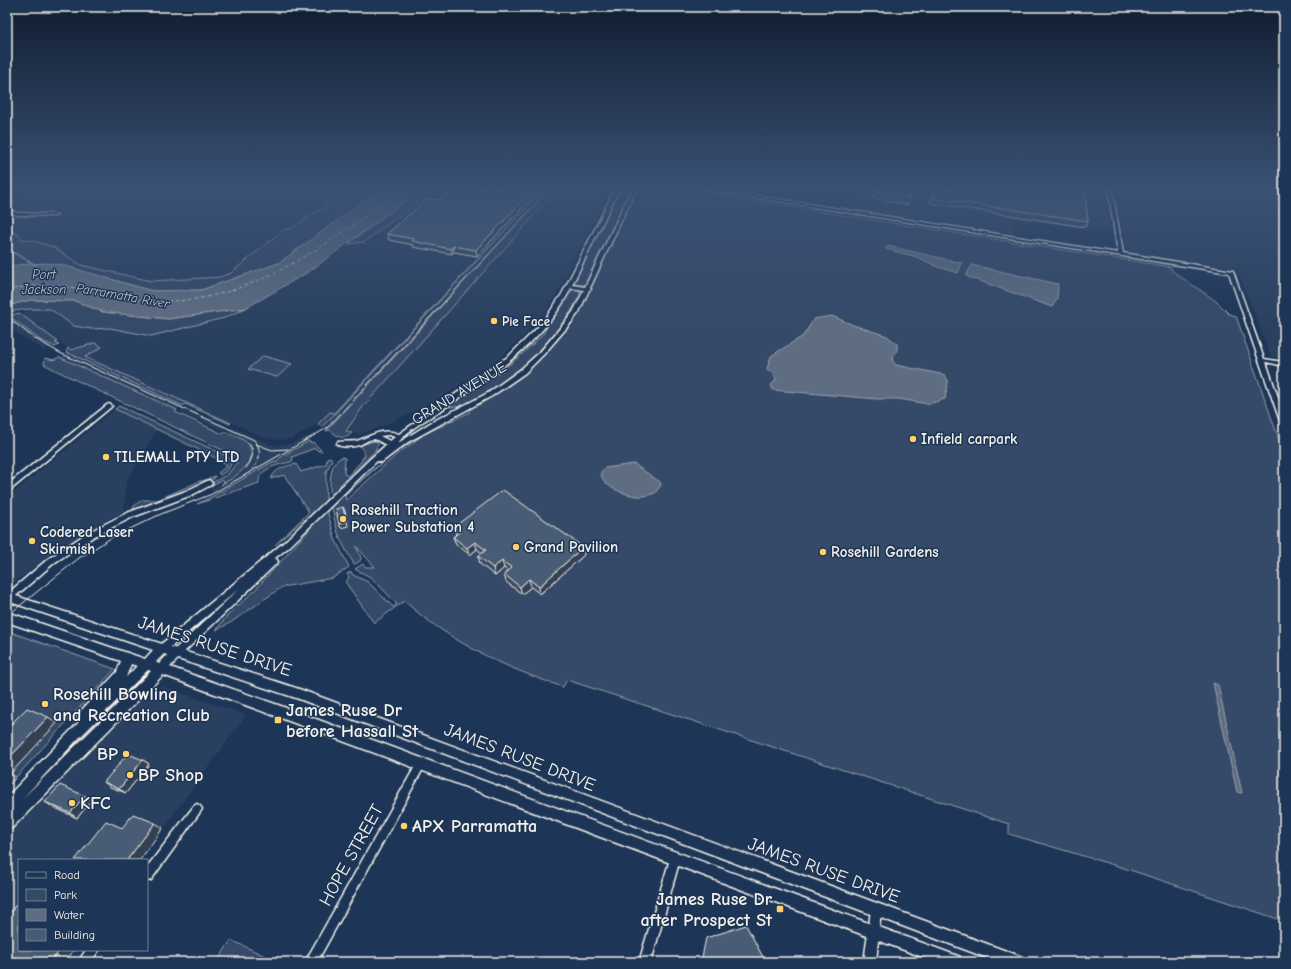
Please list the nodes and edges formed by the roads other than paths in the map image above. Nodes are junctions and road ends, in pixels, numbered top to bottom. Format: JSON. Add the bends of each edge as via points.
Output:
{"nodes":[{"id":1,"x":594,"y":234,"type":"edge"},
{"id":2,"x":613,"y":234,"type":"edge"},
{"id":3,"x":991,"y":234,"type":"edge"},
{"id":4,"x":1118,"y":234,"type":"edge"},
{"id":5,"x":1121,"y":255,"type":"junction"},
{"id":6,"x":568,"y":286,"type":"junction"},
{"id":7,"x":588,"y":289,"type":"junction"},
{"id":8,"x":1262,"y":360,"type":"junction"},
{"id":9,"x":1284,"y":364,"type":"edge"},
{"id":10,"x":109,"y":406,"type":"dead end"},
{"id":11,"x":456,"y":412,"type":"junction"},
{"id":12,"x":1284,"y":424,"type":"edge"},
{"id":13,"x":416,"y":425,"type":"junction"},
{"id":14,"x":369,"y":438,"type":"junction"},
{"id":15,"x":400,"y":440,"type":"junction"},
{"id":16,"x":340,"y":444,"type":"dead end"},
{"id":17,"x":391,"y":445,"type":"junction"},
{"id":18,"x":209,"y":483,"type":"dead end"},
{"id":19,"x":7,"y":489,"type":"edge"},
{"id":20,"x":343,"y":491,"type":"junction"},
{"id":21,"x":294,"y":538,"type":"junction"},
{"id":22,"x":8,"y":598,"type":"edge"},
{"id":23,"x":8,"y":620,"type":"edge"},
{"id":24,"x":163,"y":648,"type":"junction"},
{"id":25,"x":177,"y":653,"type":"junction"},
{"id":26,"x":128,"y":658,"type":"junction"},
{"id":27,"x":146,"y":664,"type":"junction"},
{"id":28,"x":162,"y":669,"type":"junction"},
{"id":29,"x":50,"y":760,"type":"junction"},
{"id":30,"x":421,"y":764,"type":"junction"},
{"id":31,"x":7,"y":806,"type":"edge"},
{"id":32,"x":197,"y":808,"type":"dead end"},
{"id":33,"x":7,"y":823,"type":"edge"},
{"id":34,"x":675,"y":859,"type":"junction"},
{"id":35,"x":148,"y":875,"type":"edge"},
{"id":36,"x":876,"y":910,"type":"junction"},
{"id":37,"x":874,"y":933,"type":"junction"},
{"id":38,"x":92,"y":951,"type":"edge"},
{"id":39,"x":84,"y":962,"type":"edge"},
{"id":40,"x":311,"y":962,"type":"edge"},
{"id":41,"x":645,"y":962,"type":"edge"},
{"id":42,"x":870,"y":962,"type":"edge"},
{"id":43,"x":955,"y":962,"type":"edge"},
{"id":44,"x":1017,"y":962,"type":"edge"}],
"edges":[{"from":1,"to":6,"type":"street","name":"GRAND AVENUE"},
{"from":2,"to":7,"type":"street","name":"GRAND AVENUE"},
{"from":3,"to":5,"type":"street"},
{"from":4,"to":5,"type":"street"},
{"from":5,"to":8,"type":"street","via":[[1231,272]]},
{"from":6,"to":7,"type":"street"},
{"from":6,"to":13,"type":"street","name":"GRAND AVENUE","via":[[555,310],[528,341],[494,370]]},
{"from":7,"to":11,"type":"street","name":"GRAND AVENUE","via":[[576,312],[563,329],[527,367],[501,387]]},
{"from":8,"to":9,"type":"street"},
{"from":8,"to":12,"type":"street"},
{"from":10,"to":19,"type":"street"},
{"from":11,"to":13,"type":"street","via":[[442,410]]},
{"from":11,"to":15,"type":"street","name":"GRAND AVENUE"},
{"from":13,"to":15,"type":"street","name":"GRAND AVENUE"},
{"from":14,"to":15,"type":"street","via":[[388,433],[396,434]]},
{"from":14,"to":16,"type":"street","via":[[355,443]]},
{"from":14,"to":17,"type":"street","via":[[381,438]]},
{"from":15,"to":17,"type":"street","name":"GRAND AVENUE"},
{"from":15,"to":20,"type":"street","name":"GRAND AVENUE"},
{"from":17,"to":20,"type":"street","name":"GRAND AVENUE"},
{"from":18,"to":22,"type":"street","via":[[103,528],[60,554]]},
{"from":20,"to":21,"type":"street","name":"GRAND AVENUE"},
{"from":21,"to":24,"type":"street","name":"GRAND AVENUE"},
{"from":21,"to":25,"type":"street","name":"GRAND AVENUE","via":[[267,568]]},
{"from":22,"to":24,"type":"main road","name":"JAMES RUSE DRIVE"},
{"from":23,"to":26,"type":"main road"},
{"from":24,"to":25,"type":"main road","name":"JAMES RUSE DRIVE"},
{"from":24,"to":27,"type":"main road"},
{"from":25,"to":28,"type":"main road"},
{"from":25,"to":36,"type":"main road","name":"JAMES RUSE DRIVE","via":[[307,696]]},
{"from":26,"to":27,"type":"main road"},
{"from":26,"to":29,"type":"main road","via":[[121,675],[64,738]]},
{"from":27,"to":28,"type":"main road"},
{"from":27,"to":29,"type":"main road"},
{"from":28,"to":30,"type":"main road"},
{"from":28,"to":33,"type":"main road"},
{"from":29,"to":31,"type":"main road"},
{"from":30,"to":34,"type":"main road"},
{"from":30,"to":40,"type":"street","name":"HOPE STREET"},
{"from":32,"to":35,"type":"street"},
{"from":34,"to":37,"type":"main road"},
{"from":34,"to":41,"type":"street"},
{"from":36,"to":37,"type":"street"},
{"from":36,"to":44,"type":"main road","name":"JAMES RUSE DRIVE"},
{"from":37,"to":42,"type":"street"},
{"from":37,"to":43,"type":"main road"},
{"from":38,"to":39,"type":"street"}]}
